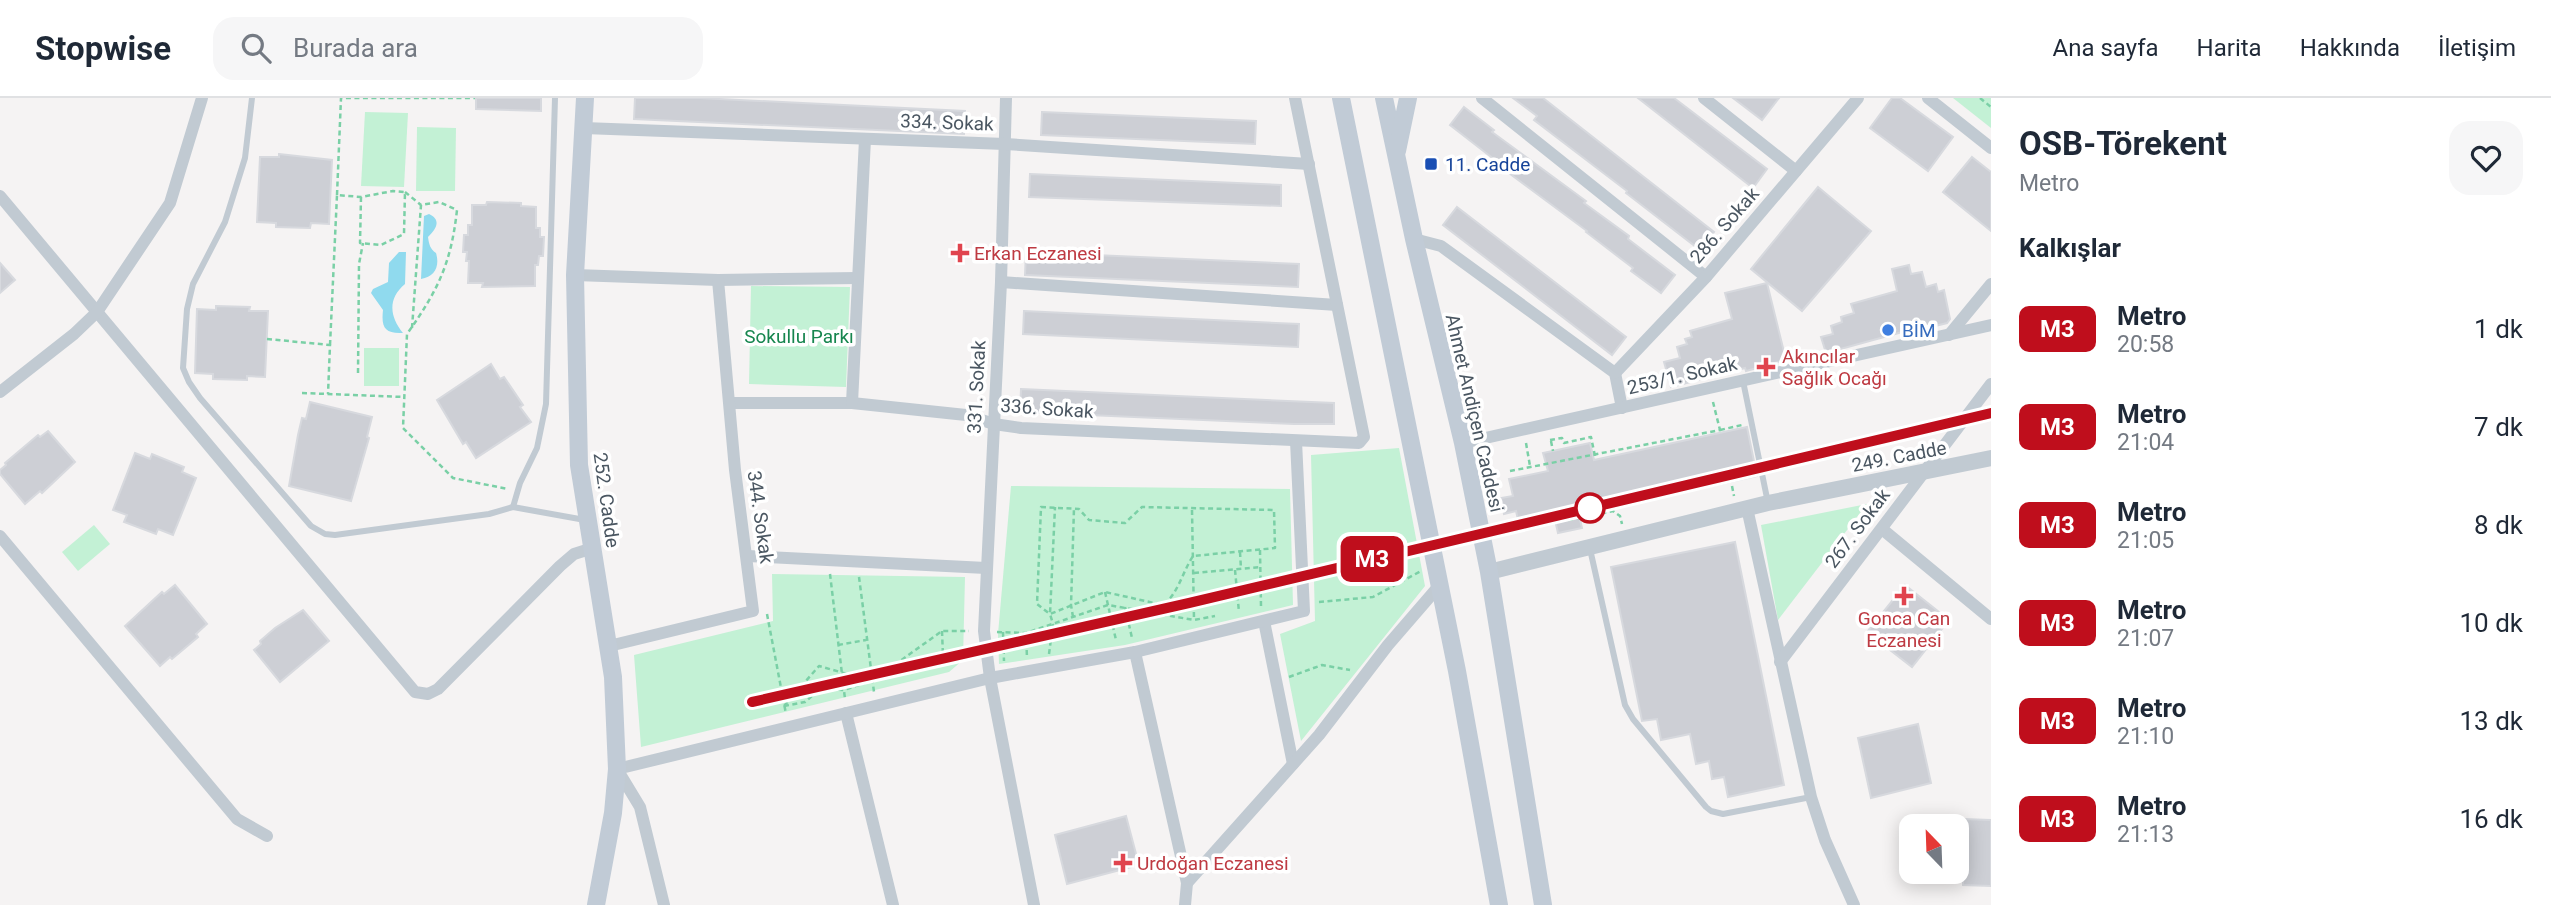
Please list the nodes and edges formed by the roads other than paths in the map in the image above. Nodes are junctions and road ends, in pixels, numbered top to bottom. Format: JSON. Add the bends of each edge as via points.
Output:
{"nodes":[{"id":1,"x":202,"y":98,"type":"edge"},
{"id":2,"x":252,"y":98,"type":"edge"},
{"id":3,"x":555,"y":98,"type":"edge"},
{"id":4,"x":585,"y":98,"type":"edge"},
{"id":5,"x":1006,"y":98,"type":"edge"},
{"id":6,"x":1295,"y":98,"type":"edge"},
{"id":7,"x":1341,"y":98,"type":"edge"},
{"id":8,"x":1384,"y":98,"type":"edge"},
{"id":9,"x":1408,"y":98,"type":"edge"},
{"id":10,"x":1482,"y":98,"type":"edge"},
{"id":11,"x":1704,"y":98,"type":"edge"},
{"id":12,"x":1858,"y":98,"type":"edge"},
{"id":13,"x":1932,"y":99,"type":"edge"},
{"id":14,"x":584,"y":128,"type":"junction"},
{"id":15,"x":865,"y":139,"type":"junction"},
{"id":16,"x":1005,"y":144,"type":"junction"},
{"id":17,"x":1991,"y":148,"type":"edge"},
{"id":18,"x":1396,"y":154,"type":"junction"},
{"id":19,"x":1309,"y":164,"type":"junction"},
{"id":20,"x":1796,"y":171,"type":"junction"},
{"id":21,"x":0,"y":196,"type":"edge"},
{"id":22,"x":1414,"y":239,"type":"junction"},
{"id":23,"x":575,"y":275,"type":"junction"},
{"id":24,"x":1706,"y":277,"type":"junction"},
{"id":25,"x":858,"y":278,"type":"junction"},
{"id":26,"x":718,"y":280,"type":"junction"},
{"id":27,"x":1001,"y":282,"type":"junction"},
{"id":28,"x":1991,"y":284,"type":"edge"},
{"id":29,"x":1337,"y":305,"type":"junction"},
{"id":30,"x":97,"y":312,"type":"junction"},
{"id":31,"x":1991,"y":325,"type":"edge"},
{"id":32,"x":1950,"y":335,"type":"junction"},
{"id":33,"x":1615,"y":373,"type":"junction"},
{"id":34,"x":1743,"y":381,"type":"junction"},
{"id":35,"x":1991,"y":384,"type":"edge"},
{"id":36,"x":0,"y":392,"type":"edge"},
{"id":37,"x":730,"y":402,"type":"junction"},
{"id":38,"x":852,"y":404,"type":"junction"},
{"id":39,"x":1622,"y":408,"type":"junction"},
{"id":40,"x":994,"y":424,"type":"junction"},
{"id":41,"x":1296,"y":440,"type":"junction"},
{"id":42,"x":1463,"y":443,"type":"junction"},
{"id":43,"x":1991,"y":458,"type":"edge"},
{"id":44,"x":1922,"y":473,"type":"junction"},
{"id":45,"x":1768,"y":503,"type":"junction"},
{"id":46,"x":513,"y":507,"type":"junction"},
{"id":47,"x":1747,"y":508,"type":"junction"},
{"id":48,"x":586,"y":520,"type":"junction"},
{"id":49,"x":1882,"y":529,"type":"junction"},
{"id":50,"x":0,"y":536,"type":"edge"},
{"id":51,"x":1590,"y":547,"type":"junction"},
{"id":52,"x":593,"y":548,"type":"junction"},
{"id":53,"x":747,"y":556,"type":"junction"},
{"id":54,"x":986,"y":568,"type":"junction"},
{"id":55,"x":1489,"y":572,"type":"junction"},
{"id":56,"x":1439,"y":586,"type":"junction"},
{"id":57,"x":1263,"y":615,"type":"junction"},
{"id":58,"x":1991,"y":619,"type":"edge"},
{"id":59,"x":609,"y":646,"type":"junction"},
{"id":60,"x":1135,"y":652,"type":"junction"},
{"id":61,"x":1780,"y":662,"type":"junction"},
{"id":62,"x":990,"y":678,"type":"junction"},
{"id":63,"x":846,"y":713,"type":"junction"},
{"id":64,"x":1293,"y":764,"type":"junction"},
{"id":65,"x":617,"y":769,"type":"junction"},
{"id":66,"x":1811,"y":797,"type":"junction"},
{"id":67,"x":267,"y":836,"type":"dead end"},
{"id":68,"x":1187,"y":883,"type":"junction"},
{"id":69,"x":596,"y":905,"type":"edge"},
{"id":70,"x":664,"y":905,"type":"edge"},
{"id":71,"x":893,"y":905,"type":"edge"},
{"id":72,"x":1034,"y":905,"type":"edge"},
{"id":73,"x":1185,"y":905,"type":"edge"},
{"id":74,"x":1499,"y":905,"type":"edge"},
{"id":75,"x":1543,"y":905,"type":"edge"},
{"id":76,"x":1854,"y":905,"type":"edge"}],
"edges":[{"from":1,"to":30,"type":"street","via":[[170,203]]},
{"from":2,"to":46,"type":"lane","via":[[246,158],[225,222],[193,284],[187,309],[183,368],[189,382],[312,526],[325,534],[489,514]]},
{"from":3,"to":46,"type":"lane","via":[[546,404],[537,448]]},
{"from":4,"to":14,"type":"main road","name":"252. Cadde"},
{"from":5,"to":16,"type":"street","name":"331. Sokak"},
{"from":6,"to":19,"type":"street"},
{"from":7,"to":56,"type":"main road"},
{"from":8,"to":18,"type":"main road","name":"Ahmet Andiçen Caddesi"},
{"from":9,"to":18,"type":"main road"},
{"from":10,"to":24,"type":"street"},
{"from":11,"to":20,"type":"street"},
{"from":12,"to":20,"type":"street","name":"286. Sokak"},
{"from":13,"to":17,"type":"street"},
{"from":14,"to":15,"type":"street","name":"334. Sokak"},
{"from":14,"to":23,"type":"main road","name":"252. Cadde"},
{"from":15,"to":16,"type":"street","name":"334. Sokak"},
{"from":15,"to":25,"type":"street"},
{"from":16,"to":19,"type":"street","name":"334. Sokak"},
{"from":16,"to":27,"type":"street","name":"331. Sokak"},
{"from":18,"to":22,"type":"main road","name":"Ahmet Andiçen Caddesi"},
{"from":19,"to":29,"type":"street"},
{"from":20,"to":24,"type":"street","name":"286. Sokak"},
{"from":21,"to":30,"type":"street"},
{"from":22,"to":33,"type":"street","via":[[1441,246]]},
{"from":22,"to":42,"type":"main road","name":"Ahmet Andiçen Caddesi"},
{"from":23,"to":26,"type":"street"},
{"from":23,"to":48,"type":"main road","name":"252. Cadde","via":[[579,465]]},
{"from":24,"to":33,"type":"street","name":"286. Sokak"},
{"from":25,"to":26,"type":"street"},
{"from":25,"to":38,"type":"street"},
{"from":26,"to":37,"type":"street","name":"344. Sokak"},
{"from":27,"to":29,"type":"street"},
{"from":27,"to":40,"type":"street","name":"331. Sokak"},
{"from":28,"to":32,"type":"street"},
{"from":29,"to":41,"type":"street","name":"336. Sokak","via":[[1363,441]]},
{"from":30,"to":36,"type":"street"},
{"from":30,"to":52,"type":"street","via":[[415,692],[438,690],[560,566],[574,554]]},
{"from":31,"to":32,"type":"street","name":"253/1. Sokak"},
{"from":32,"to":34,"type":"street","name":"253/1. Sokak"},
{"from":33,"to":39,"type":"street"},
{"from":34,"to":39,"type":"street","name":"253/1. Sokak"},
{"from":34,"to":45,"type":"lane"},
{"from":35,"to":44,"type":"street","name":"267. Sokak"},
{"from":37,"to":38,"type":"street","name":"336. Sokak"},
{"from":37,"to":53,"type":"street","name":"344. Sokak"},
{"from":38,"to":40,"type":"street","name":"336. Sokak","via":[[966,415]]},
{"from":39,"to":42,"type":"street","name":"253/1. Sokak"},
{"from":40,"to":41,"type":"street","name":"336. Sokak"},
{"from":40,"to":54,"type":"street","name":"331. Sokak"},
{"from":41,"to":57,"type":"street","via":[[1304,611]]},
{"from":42,"to":55,"type":"main road","name":"Ahmet Andiçen Caddesi"},
{"from":43,"to":44,"type":"street","name":"249. Cadde"},
{"from":44,"to":45,"type":"street","name":"249. Cadde"},
{"from":44,"to":49,"type":"street","name":"267. Sokak"},
{"from":45,"to":47,"type":"street","name":"249. Cadde"},
{"from":46,"to":48,"type":"lane"},
{"from":47,"to":51,"type":"street","name":"249. Cadde"},
{"from":47,"to":61,"type":"street"},
{"from":48,"to":52,"type":"main road","name":"252. Cadde"},
{"from":49,"to":58,"type":"street"},
{"from":49,"to":61,"type":"street","name":"267. Sokak"},
{"from":50,"to":67,"type":"street","via":[[237,819]]},
{"from":51,"to":55,"type":"street","name":"249. Cadde"},
{"from":51,"to":66,"type":"lane","via":[[1625,705],[1706,807],[1723,814]]},
{"from":52,"to":59,"type":"main road","name":"252. Cadde"},
{"from":53,"to":54,"type":"street"},
{"from":53,"to":59,"type":"street","name":"344. Sokak","via":[[754,611]]},
{"from":54,"to":62,"type":"street","name":"331. Sokak","via":[[984,631]]},
{"from":55,"to":75,"type":"main road","name":"Ahmet Andiçen Caddesi"},
{"from":56,"to":64,"type":"street"},
{"from":56,"to":74,"type":"main road"},
{"from":57,"to":60,"type":"street"},
{"from":57,"to":64,"type":"street"},
{"from":59,"to":65,"type":"main road","name":"252. Cadde"},
{"from":60,"to":62,"type":"street"},
{"from":60,"to":68,"type":"street"},
{"from":61,"to":66,"type":"street"},
{"from":62,"to":63,"type":"street"},
{"from":62,"to":72,"type":"street","name":"331. Sokak"},
{"from":63,"to":65,"type":"street"},
{"from":63,"to":71,"type":"street"},
{"from":64,"to":68,"type":"street"},
{"from":65,"to":69,"type":"main road","name":"252. Cadde"},
{"from":65,"to":70,"type":"street","via":[[640,807]]},
{"from":66,"to":76,"type":"street"},
{"from":68,"to":73,"type":"street"}]}
